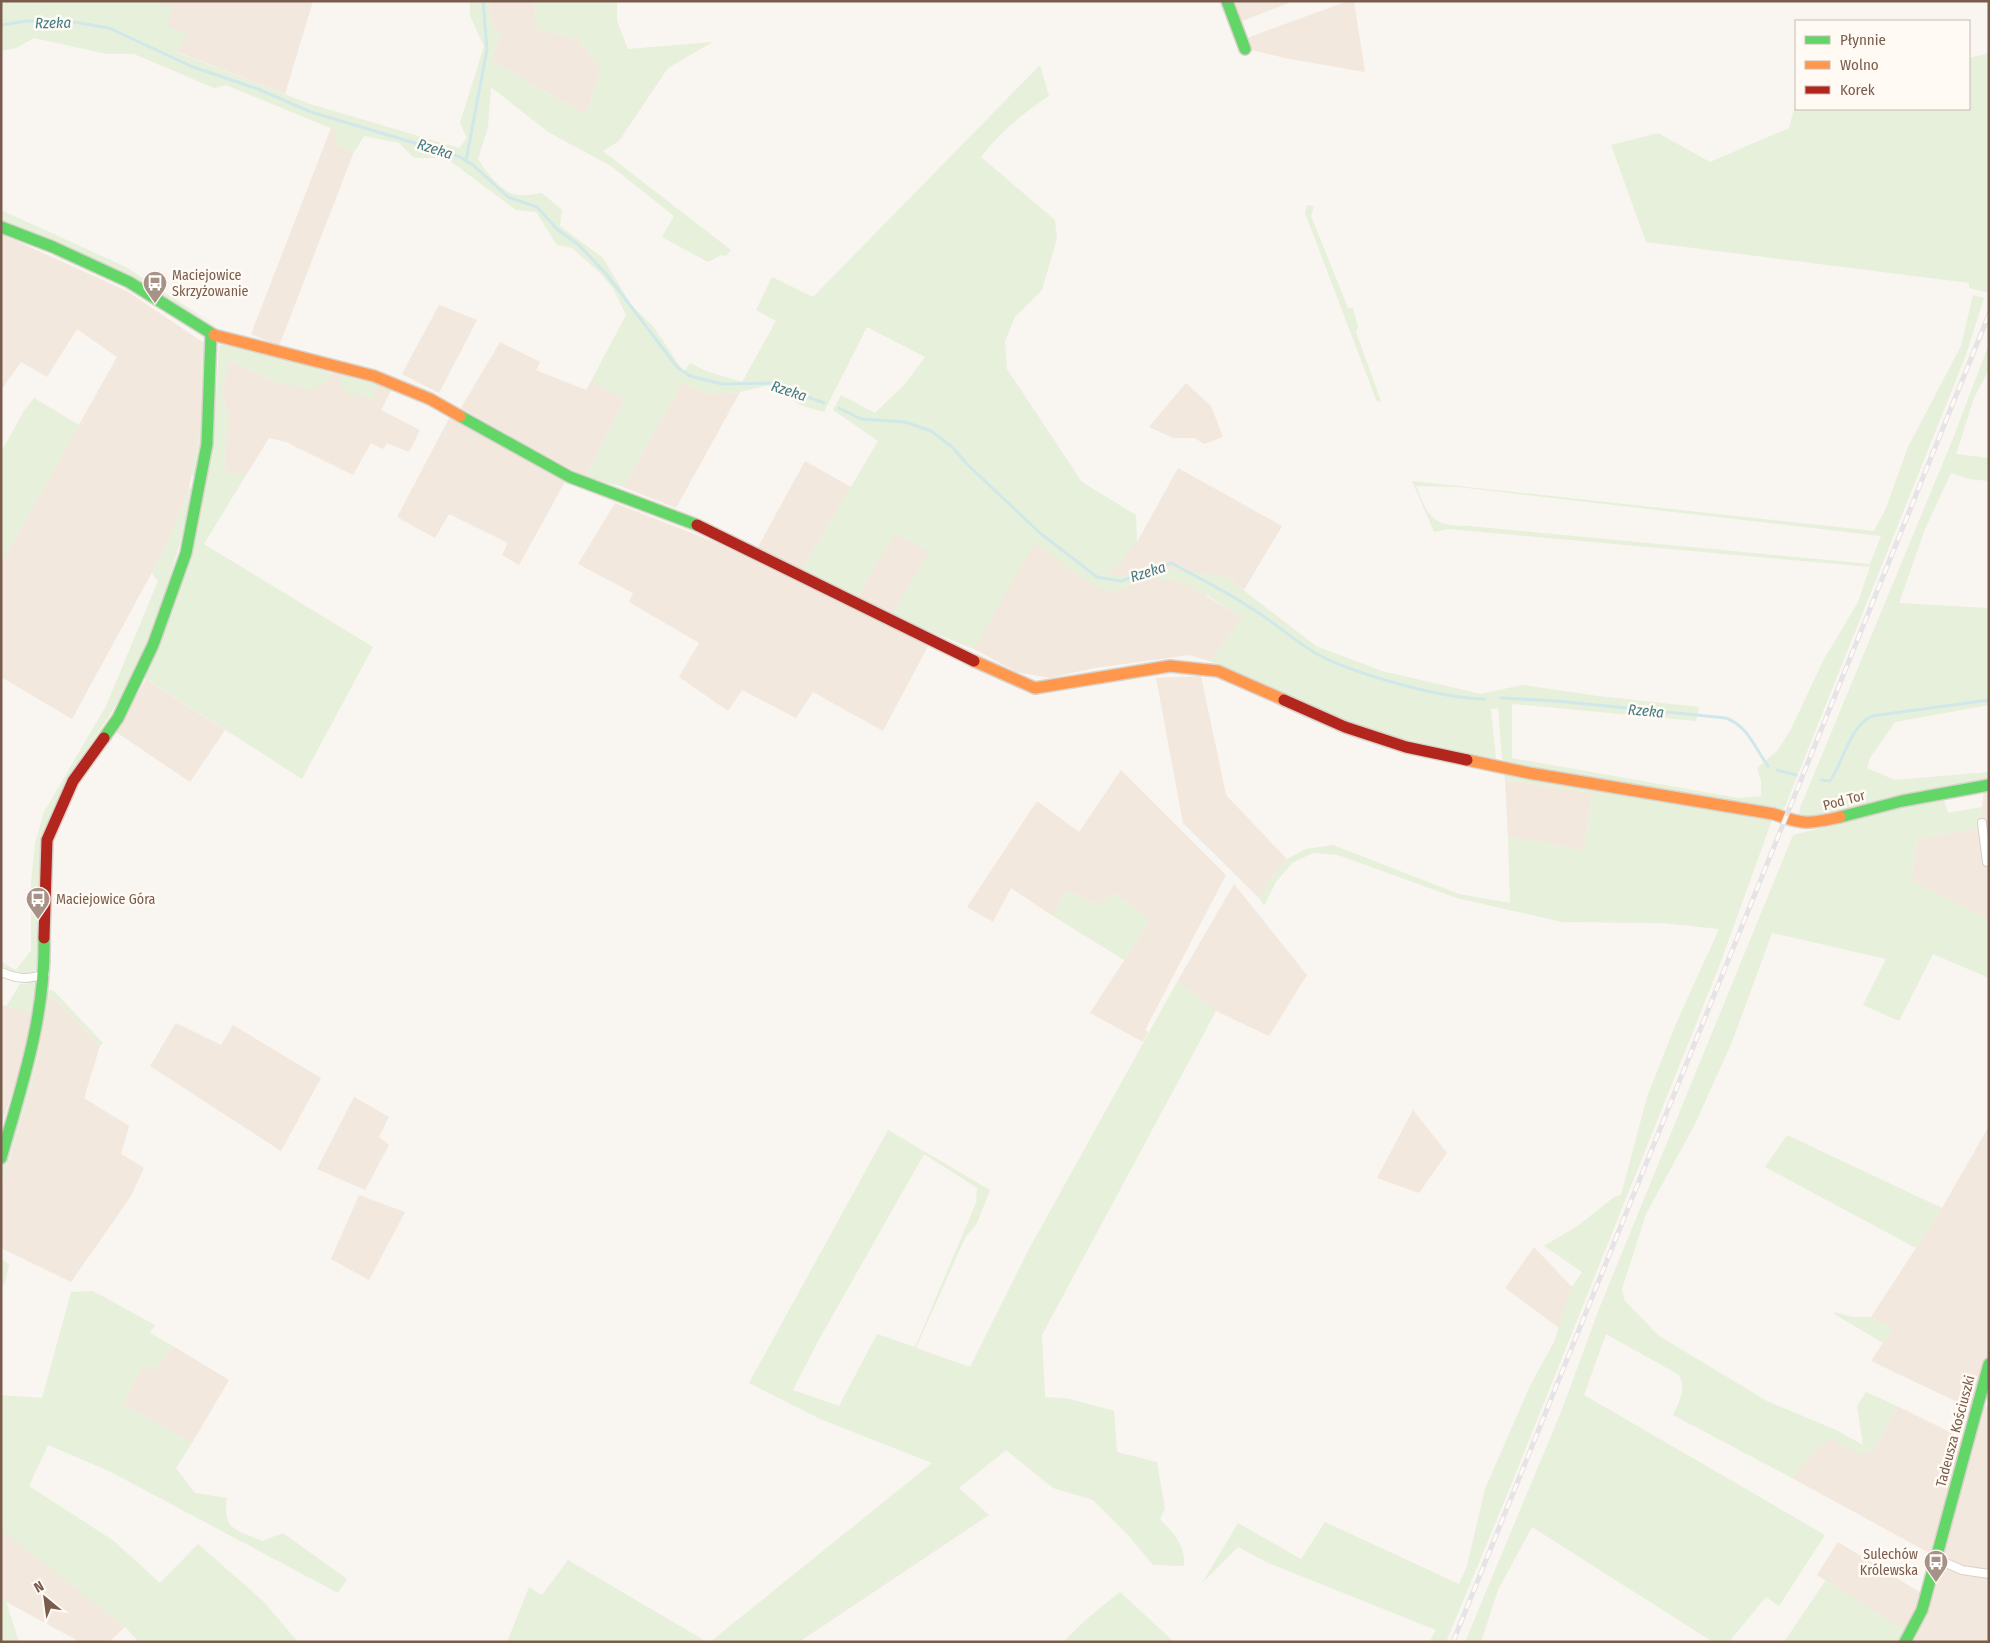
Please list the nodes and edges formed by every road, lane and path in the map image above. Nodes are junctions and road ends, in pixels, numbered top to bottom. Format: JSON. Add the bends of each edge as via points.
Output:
{"nodes":[{"id":1,"x":1227,"y":1,"type":"edge"},
{"id":2,"x":1245,"y":49,"type":"dead end"},
{"id":3,"x":1,"y":227,"type":"edge"},
{"id":4,"x":211,"y":334,"type":"junction"},
{"id":5,"x":1989,"y":785,"type":"edge"},
{"id":6,"x":1982,"y":822,"type":"dead end"},
{"id":7,"x":1989,"y":862,"type":"edge"},
{"id":8,"x":1,"y":972,"type":"edge"},
{"id":9,"x":45,"y":974,"type":"junction"},
{"id":10,"x":1,"y":1158,"type":"edge"},
{"id":11,"x":1989,"y":1364,"type":"edge"},
{"id":12,"x":1937,"y":1559,"type":"junction"},
{"id":13,"x":1989,"y":1574,"type":"edge"},
{"id":14,"x":1905,"y":1642,"type":"edge"}],
"edges":[{"from":1,"to":2,"type":"street"},
{"from":3,"to":4,"type":"street","via":[[129,282]]},
{"from":4,"to":5,"type":"street","name":"Pod Tor","via":[[374,376],[430,399],[570,477],[693,523],[1004,676],[1035,688],[1170,666],[1204,667],[1218,670],[1345,727],[1406,747],[1529,773],[1774,814],[1807,824],[1910,799]]},
{"from":4,"to":9,"type":"street","via":[[207,444],[186,553],[153,645],[118,718],[72,781],[47,840]]},
{"from":6,"to":7,"type":"street"},
{"from":8,"to":9,"type":"street","via":[[19,979]]},
{"from":9,"to":10,"type":"street","via":[[33,1048]]},
{"from":11,"to":12,"type":"street","name":"Tadeusza Kościuszki"},
{"from":12,"to":13,"type":"street","via":[[1962,1570]]},
{"from":12,"to":14,"type":"street","name":"Tadeusza Kościuszki","via":[[1922,1610]]}]}
